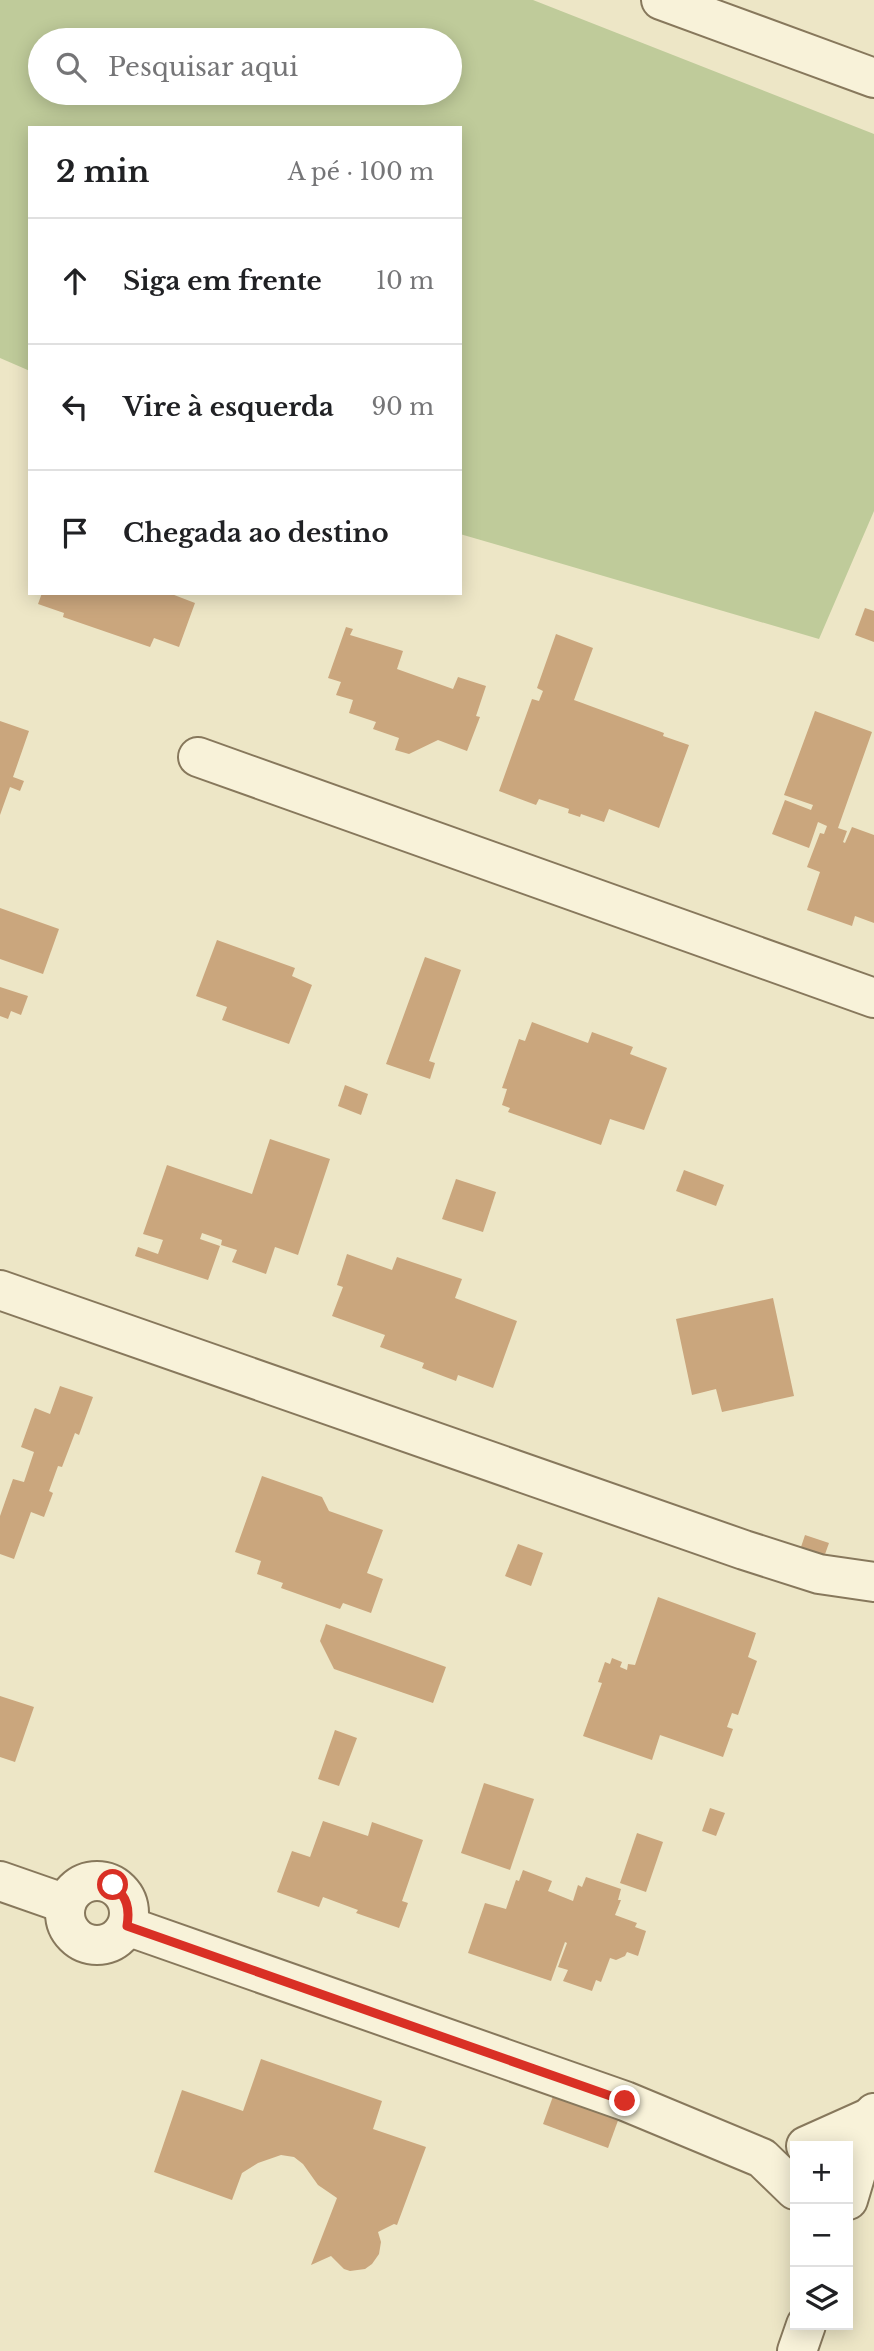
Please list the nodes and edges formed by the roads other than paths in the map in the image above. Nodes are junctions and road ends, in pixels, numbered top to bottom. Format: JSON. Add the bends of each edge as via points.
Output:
{"nodes":[{"id":1,"x":661,"y":0,"type":"edge"},
{"id":2,"x":874,"y":78,"type":"edge"},
{"id":3,"x":198,"y":757,"type":"dead end"},
{"id":4,"x":874,"y":998,"type":"edge"},
{"id":5,"x":0,"y":1290,"type":"edge"},
{"id":6,"x":874,"y":1582,"type":"edge"},
{"id":7,"x":0,"y":1881,"type":"edge"},
{"id":8,"x":873,"y":2115,"type":"edge"},
{"id":9,"x":817,"y":2141,"type":"edge"},
{"id":10,"x":779,"y":2154,"type":"edge"},
{"id":11,"x":790,"y":2179,"type":"edge"},
{"id":12,"x":853,"y":2183,"type":"edge"}],
"edges":[{"from":1,"to":2,"type":"street"},
{"from":3,"to":4,"type":"street"},
{"from":5,"to":6,"type":"street","via":[[744,1550],[819,1574]]},
{"from":7,"to":10,"type":"street","via":[[66,1904],[68,1928],[86,1944],[110,1943],[127,1926]]},
{"from":8,"to":9,"type":"street"},
{"from":8,"to":12,"type":"street"},
{"from":10,"to":11,"type":"street"}]}
